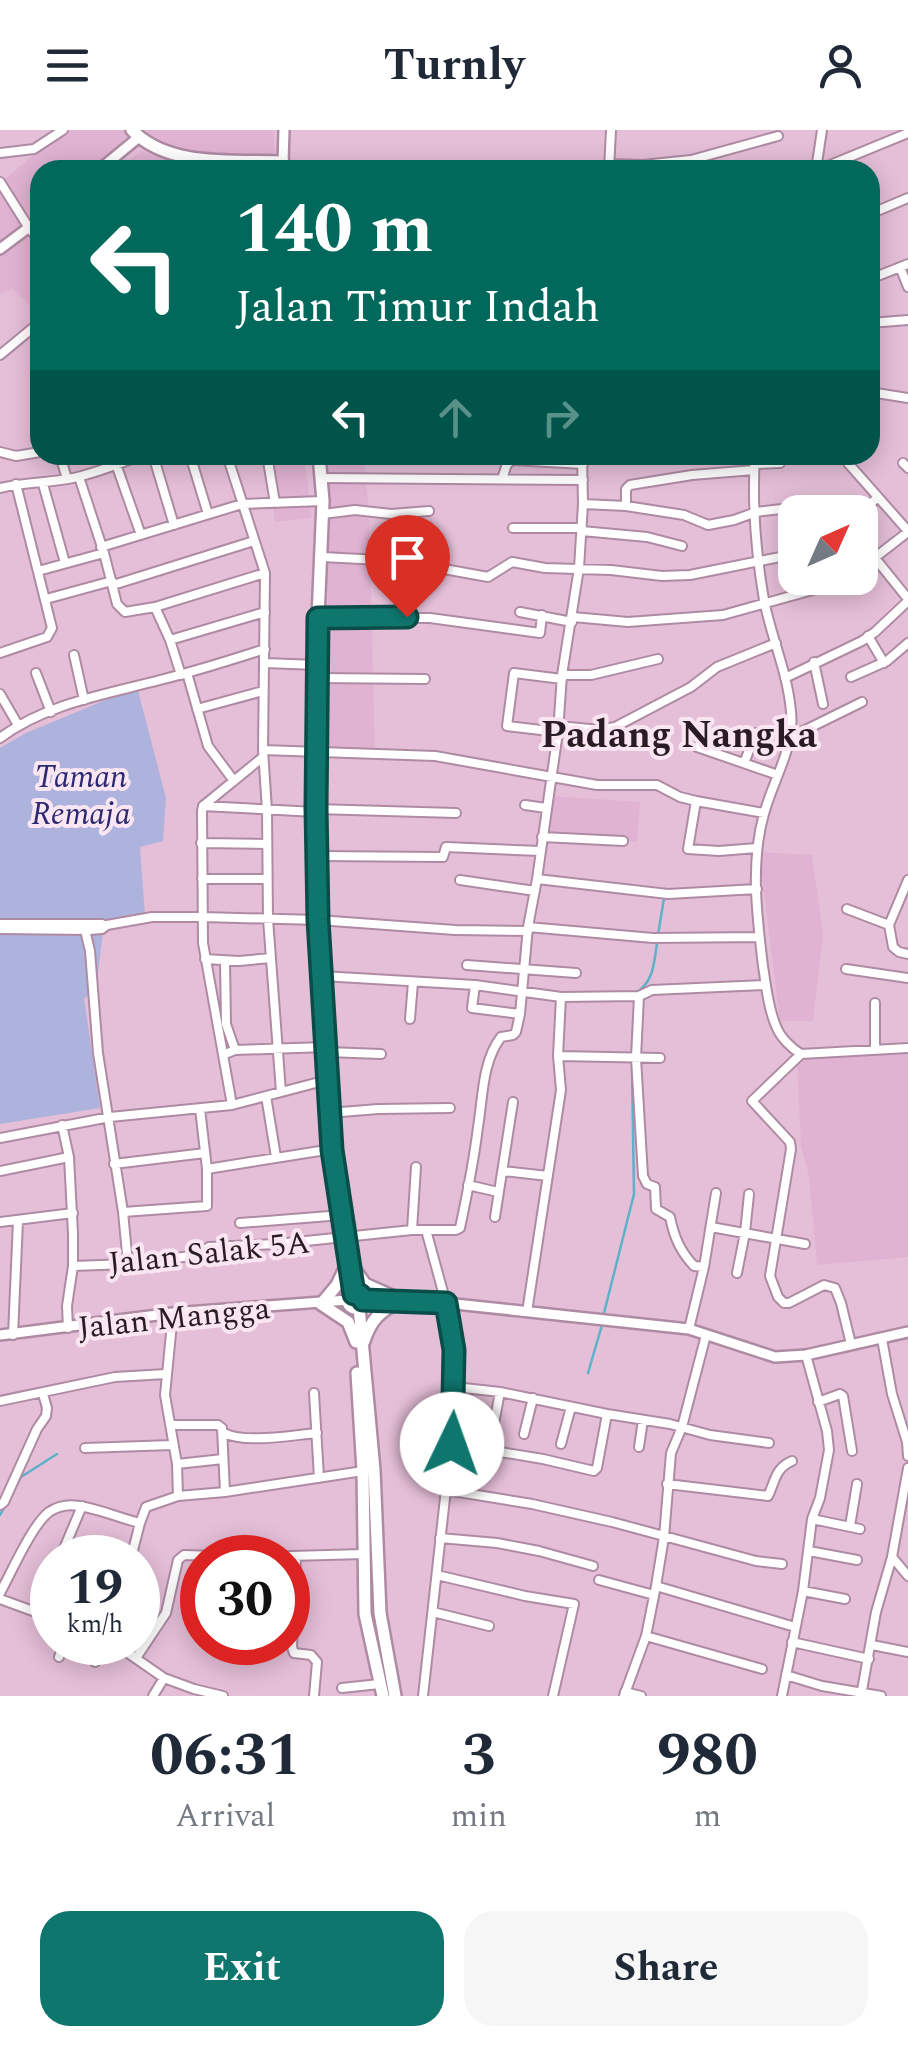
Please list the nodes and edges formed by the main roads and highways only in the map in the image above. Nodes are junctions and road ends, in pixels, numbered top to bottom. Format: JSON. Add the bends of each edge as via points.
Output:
{"nodes":[{"id":1,"x":137,"y":133,"type":"edge"},
{"id":2,"x":216,"y":160,"type":"edge"},
{"id":3,"x":320,"y":465,"type":"edge"},
{"id":4,"x":348,"y":1261,"type":"junction"},
{"id":5,"x":359,"y":1344,"type":"junction"},
{"id":6,"x":365,"y":1614,"type":"junction"},
{"id":7,"x":380,"y":1614,"type":"junction"},
{"id":8,"x":381,"y":1690,"type":"edge"},
{"id":9,"x":396,"y":1696,"type":"edge"}],
"edges":[{"from":1,"to":2,"type":"main road","via":[[165,150]]},
{"from":3,"to":4,"type":"main road","via":[[318,920],[332,1150]]},
{"from":4,"to":5,"type":"main road"},
{"from":4,"to":5,"type":"main road","via":[[321,1304],[348,1322]]},
{"from":4,"to":5,"type":"main road","via":[[365,1284],[401,1301],[374,1318]]},
{"from":5,"to":6,"type":"main road"},
{"from":5,"to":7,"type":"main road","via":[[374,1470]]},
{"from":6,"to":7,"type":"main road"},
{"from":6,"to":8,"type":"main road"},
{"from":7,"to":9,"type":"main road"}]}
